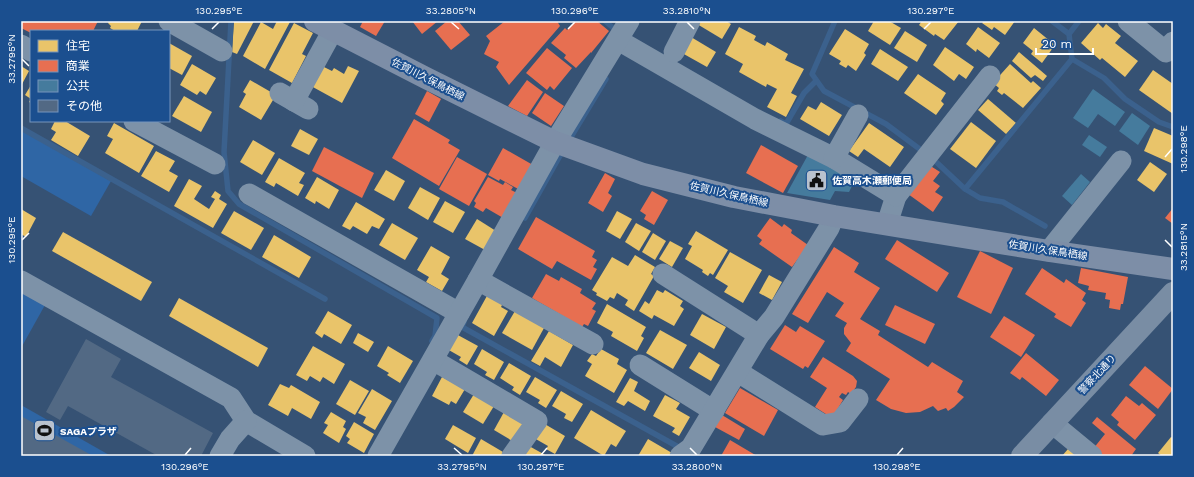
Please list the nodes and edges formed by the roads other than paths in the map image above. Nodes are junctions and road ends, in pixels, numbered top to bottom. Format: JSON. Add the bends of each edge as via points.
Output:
{"nodes":[{"id":1,"x":165,"y":21,"type":"edge"},
{"id":2,"x":169,"y":21,"type":"edge"},
{"id":3,"x":690,"y":21,"type":"edge"},
{"id":4,"x":1128,"y":21,"type":"edge"},
{"id":5,"x":324,"y":26,"type":"edge"},
{"id":6,"x":160,"y":30,"type":"edge"},
{"id":7,"x":625,"y":33,"type":"edge"},
{"id":8,"x":1173,"y":42,"type":"edge"},
{"id":9,"x":21,"y":45,"type":"edge"},
{"id":10,"x":30,"y":50,"type":"edge"},
{"id":11,"x":222,"y":51,"type":"dead end"},
{"id":12,"x":674,"y":52,"type":"dead end"},
{"id":13,"x":990,"y":76,"type":"dead end"},
{"id":14,"x":294,"y":101,"type":"dead end"},
{"id":15,"x":858,"y":115,"type":"dead end"},
{"id":16,"x":136,"y":122,"type":"edge"},
{"id":17,"x":554,"y":142,"type":"junction"},
{"id":18,"x":834,"y":158,"type":"junction"},
{"id":19,"x":1122,"y":161,"type":"dead end"},
{"id":20,"x":215,"y":164,"type":"dead end"},
{"id":21,"x":249,"y":194,"type":"dead end"},
{"id":22,"x":896,"y":196,"type":"junction"},
{"id":23,"x":834,"y":216,"type":"junction"},
{"id":24,"x":887,"y":224,"type":"junction"},
{"id":25,"x":1049,"y":251,"type":"junction"},
{"id":26,"x":1173,"y":269,"type":"edge"},
{"id":27,"x":663,"y":274,"type":"dead end"},
{"id":28,"x":21,"y":281,"type":"edge"},
{"id":29,"x":484,"y":284,"type":"junction"},
{"id":30,"x":1173,"y":292,"type":"edge"},
{"id":31,"x":460,"y":313,"type":"junction"},
{"id":32,"x":759,"y":335,"type":"junction"},
{"id":33,"x":593,"y":344,"type":"dead end"},
{"id":34,"x":432,"y":360,"type":"junction"},
{"id":35,"x":640,"y":365,"type":"dead end"},
{"id":36,"x":738,"y":372,"type":"junction"},
{"id":37,"x":858,"y":399,"type":"dead end"},
{"id":38,"x":714,"y":411,"type":"junction"},
{"id":39,"x":246,"y":421,"type":"junction"},
{"id":40,"x":1052,"y":423,"type":"junction"},
{"id":41,"x":685,"y":452,"type":"edge"},
{"id":42,"x":220,"y":456,"type":"edge"},
{"id":43,"x":305,"y":456,"type":"edge"},
{"id":44,"x":378,"y":456,"type":"edge"},
{"id":45,"x":512,"y":456,"type":"edge"},
{"id":46,"x":1022,"y":456,"type":"edge"},
{"id":47,"x":1092,"y":456,"type":"edge"}],
"edges":[{"from":1,"to":6,"type":"street"},
{"from":2,"to":11,"type":"street"},
{"from":3,"to":12,"type":"street"},
{"from":4,"to":8,"type":"street","via":[[1166,52]]},
{"from":5,"to":14,"type":"street"},
{"from":5,"to":17,"type":"main road","name":"佐賀川久保鳥栖線"},
{"from":7,"to":17,"type":"street"},
{"from":7,"to":18,"type":"street","via":[[754,119]]},
{"from":9,"to":10,"type":"street"},
{"from":13,"to":22,"type":"street"},
{"from":15,"to":18,"type":"street"},
{"from":16,"to":20,"type":"street"},
{"from":17,"to":23,"type":"main road","name":"佐賀川久保鳥栖線","via":[[643,174],[734,197]]},
{"from":17,"to":29,"type":"street"},
{"from":18,"to":22,"type":"street"},
{"from":19,"to":25,"type":"street"},
{"from":21,"to":31,"type":"street"},
{"from":22,"to":24,"type":"street"},
{"from":23,"to":24,"type":"main road","name":"佐賀川久保鳥栖線"},
{"from":23,"to":32,"type":"street","via":[[778,311]]},
{"from":24,"to":25,"type":"main road","name":"佐賀川久保鳥栖線"},
{"from":25,"to":26,"type":"main road","name":"佐賀川久保鳥栖線"},
{"from":27,"to":32,"type":"street"},
{"from":28,"to":39,"type":"street","via":[[231,398]]},
{"from":29,"to":31,"type":"street"},
{"from":29,"to":33,"type":"street"},
{"from":30,"to":40,"type":"street","name":"警察北通り"},
{"from":31,"to":34,"type":"street"},
{"from":32,"to":36,"type":"street"},
{"from":34,"to":44,"type":"street"},
{"from":34,"to":45,"type":"street","via":[[537,422]]},
{"from":35,"to":38,"type":"street"},
{"from":36,"to":37,"type":"street","via":[[823,425],[840,422]]},
{"from":36,"to":38,"type":"street"},
{"from":38,"to":41,"type":"street"},
{"from":39,"to":42,"type":"street","via":[[230,439]]},
{"from":39,"to":43,"type":"street"},
{"from":40,"to":46,"type":"street","name":"警察北通り"},
{"from":40,"to":47,"type":"street"}]}
